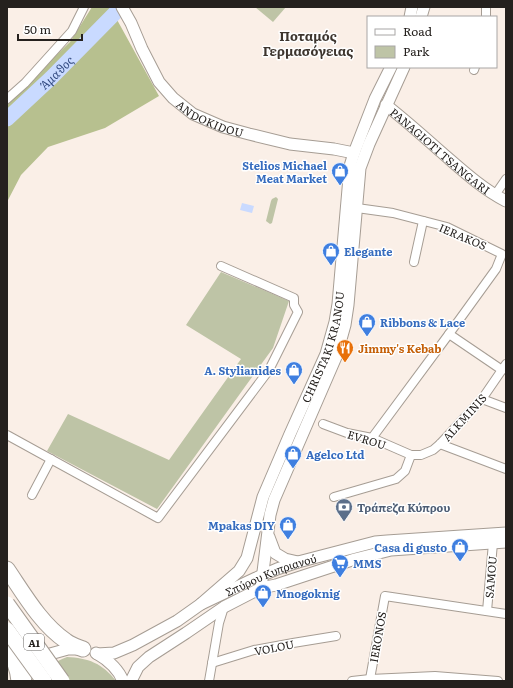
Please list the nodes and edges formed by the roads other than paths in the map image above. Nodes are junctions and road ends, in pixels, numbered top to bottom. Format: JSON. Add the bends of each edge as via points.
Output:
{"nodes":[{"id":1,"x":84,"y":7,"type":"edge"},
{"id":2,"x":122,"y":7,"type":"edge"},
{"id":3,"x":391,"y":68,"type":"edge"},
{"id":4,"x":404,"y":68,"type":"edge"},
{"id":5,"x":7,"y":98,"type":"edge"},
{"id":6,"x":375,"y":99,"type":"junction"},
{"id":7,"x":386,"y":105,"type":"junction"},
{"id":8,"x":354,"y":153,"type":"junction"},
{"id":9,"x":506,"y":180,"type":"edge"},
{"id":10,"x":495,"y":195,"type":"junction"},
{"id":11,"x":506,"y":201,"type":"edge"},
{"id":12,"x":357,"y":208,"type":"junction"},
{"id":13,"x":423,"y":221,"type":"junction"},
{"id":14,"x":414,"y":262,"type":"dead end"},
{"id":15,"x":221,"y":266,"type":"dead end"},
{"id":16,"x":449,"y":334,"type":"junction"},
{"id":17,"x":504,"y":367,"type":"edge"},
{"id":18,"x":482,"y":399,"type":"junction"},
{"id":19,"x":506,"y":408,"type":"edge"},
{"id":20,"x":323,"y":424,"type":"dead end"},
{"id":21,"x":7,"y":435,"type":"edge"},
{"id":22,"x":372,"y":438,"type":"junction"},
{"id":23,"x":440,"y":444,"type":"junction"},
{"id":24,"x":411,"y":455,"type":"junction"},
{"id":25,"x":51,"y":459,"type":"junction"},
{"id":26,"x":506,"y":469,"type":"edge"},
{"id":27,"x":32,"y":495,"type":"dead end"},
{"id":28,"x":334,"y":497,"type":"dead end"},
{"id":29,"x":267,"y":532,"type":"junction"},
{"id":30,"x":506,"y":533,"type":"edge"},
{"id":31,"x":506,"y":542,"type":"edge"},
{"id":32,"x":492,"y":543,"type":"junction"},
{"id":33,"x":298,"y":562,"type":"junction"},
{"id":34,"x":7,"y":569,"type":"edge"},
{"id":35,"x":263,"y":575,"type":"junction"},
{"id":36,"x":261,"y":588,"type":"junction"},
{"id":37,"x":7,"y":604,"type":"edge"},
{"id":38,"x":201,"y":604,"type":"junction"},
{"id":39,"x":224,"y":607,"type":"junction"},
{"id":40,"x":487,"y":611,"type":"junction"},
{"id":41,"x":506,"y":614,"type":"edge"},
{"id":42,"x":7,"y":630,"type":"edge"},
{"id":43,"x":336,"y":636,"type":"dead end"},
{"id":44,"x":7,"y":649,"type":"edge"},
{"id":45,"x":90,"y":651,"type":"junction"},
{"id":46,"x":212,"y":663,"type":"junction"},
{"id":47,"x":370,"y":679,"type":"junction"},
{"id":48,"x":19,"y":681,"type":"edge"},
{"id":49,"x":25,"y":681,"type":"edge"},
{"id":50,"x":44,"y":681,"type":"edge"},
{"id":51,"x":62,"y":681,"type":"edge"},
{"id":52,"x":123,"y":681,"type":"edge"},
{"id":53,"x":131,"y":681,"type":"edge"},
{"id":54,"x":209,"y":681,"type":"edge"},
{"id":55,"x":352,"y":681,"type":"edge"},
{"id":56,"x":498,"y":681,"type":"edge"}],
"edges":[{"from":1,"to":5,"type":"street","via":[[72,31],[25,83]]},
{"from":2,"to":8,"type":"main road","name":"ANDOKIDOU","via":[[159,82],[172,98],[193,114],[223,127],[290,144]]},
{"from":3,"to":6,"type":"main road","name":"CHRISTAKI KRANOU"},
{"from":4,"to":7,"type":"main road","name":"CHRISTAKI KRANOU"},
{"from":6,"to":7,"type":"street","name":"PANAGIOTI TSANGARI"},
{"from":6,"to":8,"type":"main road","name":"CHRISTAKI KRANOU"},
{"from":7,"to":10,"type":"main road","name":"PANAGIOTI TSANGARI","via":[[465,173]]},
{"from":7,"to":12,"type":"main road","name":"CHRISTAKI KRANOU","via":[[360,168]]},
{"from":8,"to":38,"type":"main road","name":"CHRISTAKI KRANOU","via":[[348,181],[338,304],[326,354],[263,497],[247,558],[239,572]]},
{"from":9,"to":10,"type":"street"},
{"from":10,"to":11,"type":"main road","name":"PANAGIOTI TSANGARI"},
{"from":12,"to":13,"type":"street","name":"IERAKOS","via":[[393,213]]},
{"from":12,"to":29,"type":"main road","name":"CHRISTAKI KRANOU","via":[[348,305],[336,358],[274,500]]},
{"from":13,"to":14,"type":"street"},
{"from":13,"to":16,"type":"street","name":"IERAKOS","via":[[447,227],[502,254],[496,269]]},
{"from":15,"to":25,"type":"street","via":[[294,298],[298,312],[269,370],[158,518]]},
{"from":16,"to":17,"type":"street"},
{"from":16,"to":22,"type":"street"},
{"from":17,"to":18,"type":"street","name":"ALKMINIS"},
{"from":18,"to":19,"type":"street"},
{"from":18,"to":23,"type":"street","name":"ALKMINIS"},
{"from":20,"to":22,"type":"street","name":"EVROU","via":[[347,433]]},
{"from":21,"to":25,"type":"street"},
{"from":22,"to":24,"type":"street","name":"EVROU"},
{"from":23,"to":24,"type":"street","name":"ALKMINIS","via":[[421,455]]},
{"from":23,"to":26,"type":"street"},
{"from":24,"to":28,"type":"street","via":[[405,471],[396,479]]},
{"from":25,"to":27,"type":"street"},
{"from":29,"to":33,"type":"main road","via":[[275,553]]},
{"from":29,"to":35,"type":"main road","name":"CHRISTAKI KRANOU"},
{"from":30,"to":33,"type":"main road","name":"Σπύρου Κυπριανού","via":[[375,542]]},
{"from":31,"to":32,"type":"main road","name":"Σπύρου Κυπριανού"},
{"from":32,"to":36,"type":"main road","name":"Σπύρου Κυπριανού","via":[[391,550]]},
{"from":32,"to":40,"type":"street","name":"SAMOU"},
{"from":33,"to":35,"type":"main road","name":"Σπύρου Κυπριανού"},
{"from":34,"to":45,"type":"highway","via":[[53,631],[67,642]]},
{"from":35,"to":36,"type":"main road","name":"CHRISTAKI KRANOU"},
{"from":35,"to":38,"type":"main road","name":"Σπύρου Κυπριανού"},
{"from":36,"to":39,"type":"main road","name":"Σπύρου Κυπριανού"},
{"from":37,"to":51,"type":"highway","number":"A1","bridge":true},
{"from":38,"to":45,"type":"main road","name":"Σπύρου Κυπριανού","via":[[177,621],[133,645],[114,653]]},
{"from":39,"to":46,"type":"street","via":[[218,623]]},
{"from":39,"to":53,"type":"main road","name":"Σπύρου Κυπριανού","via":[[149,657],[138,667]]},
{"from":40,"to":41,"type":"street"},
{"from":40,"to":47,"type":"street","name":"IERONOS","via":[[385,596]]},
{"from":42,"to":50,"type":"highway","number":"A1","bridge":true},
{"from":43,"to":46,"type":"street","name":"VOLOU","via":[[254,650]]},
{"from":44,"to":48,"type":"highway","via":[[18,672]]},
{"from":45,"to":49,"type":"main road","name":"Σπύρου Κυπριανού","via":[[68,649],[50,654],[28,670]]},
{"from":45,"to":52,"type":"main road","via":[[107,660]]},
{"from":46,"to":54,"type":"street"},
{"from":47,"to":55,"type":"street"},
{"from":47,"to":56,"type":"street","via":[[435,676]]}]}
